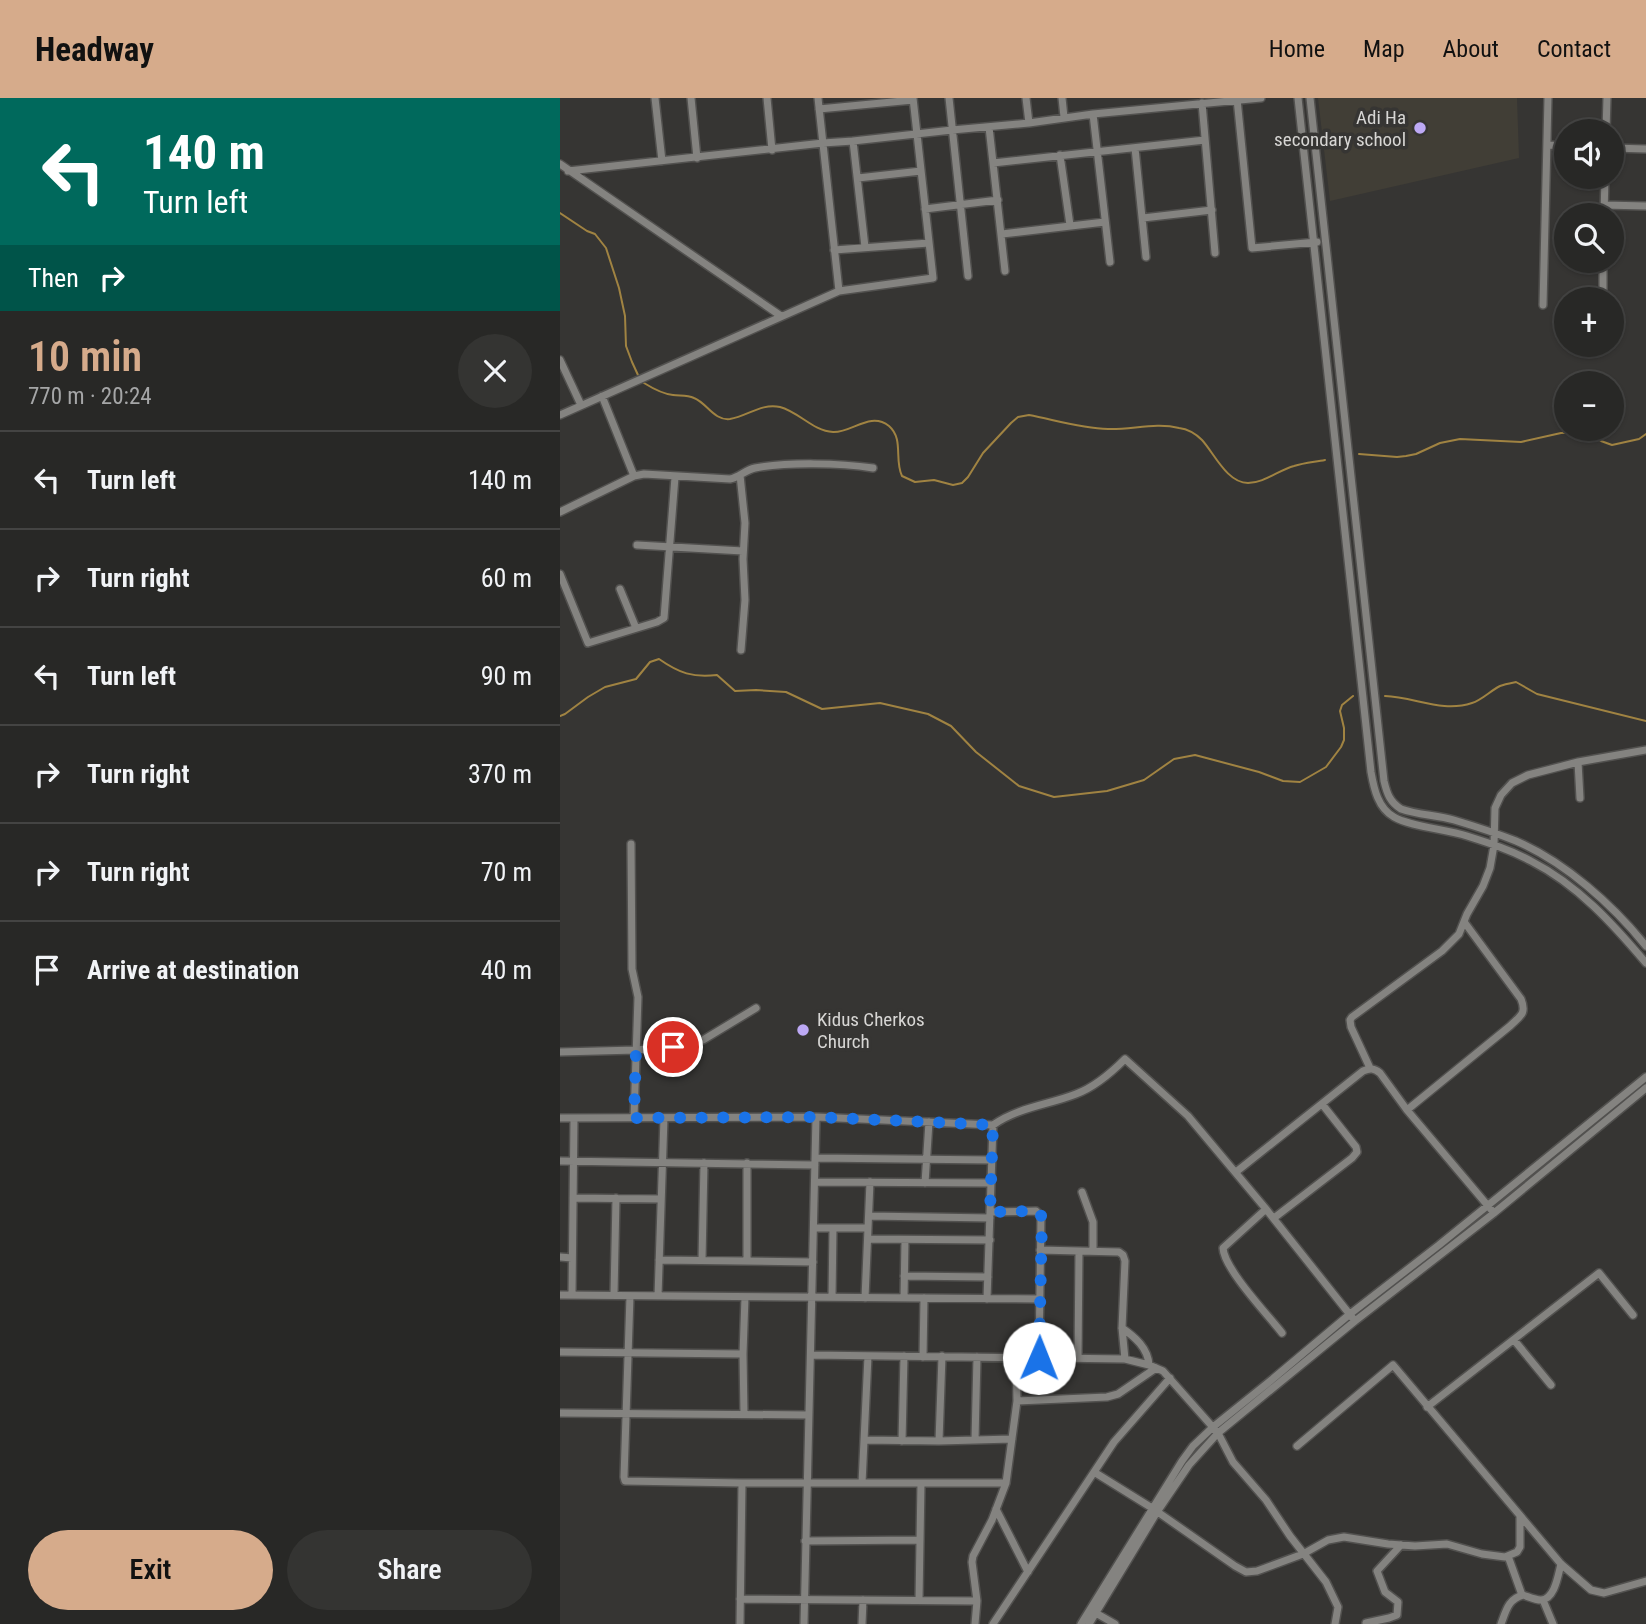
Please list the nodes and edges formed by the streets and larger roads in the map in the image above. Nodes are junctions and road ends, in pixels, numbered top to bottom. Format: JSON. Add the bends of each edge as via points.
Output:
{"nodes":[{"id":1,"x":655,"y":98,"type":"edge"},
{"id":2,"x":691,"y":98,"type":"edge"},
{"id":3,"x":767,"y":98,"type":"edge"},
{"id":4,"x":818,"y":98,"type":"edge"},
{"id":5,"x":949,"y":98,"type":"edge"},
{"id":6,"x":1026,"y":98,"type":"edge"},
{"id":7,"x":1062,"y":98,"type":"edge"},
{"id":8,"x":1261,"y":98,"type":"edge"},
{"id":9,"x":1298,"y":98,"type":"edge"},
{"id":10,"x":1310,"y":98,"type":"edge"},
{"id":11,"x":1548,"y":98,"type":"edge"},
{"id":12,"x":1606,"y":98,"type":"edge"},
{"id":13,"x":913,"y":99,"type":"edge"},
{"id":14,"x":1237,"y":99,"type":"edge"},
{"id":15,"x":851,"y":102,"type":"edge"},
{"id":16,"x":1162,"y":102,"type":"edge"},
{"id":17,"x":1202,"y":103,"type":"junction"},
{"id":18,"x":819,"y":109,"type":"junction"},
{"id":19,"x":1093,"y":114,"type":"junction"},
{"id":20,"x":1064,"y":117,"type":"junction"},
{"id":21,"x":1606,"y":119,"type":"edge"},
{"id":22,"x":1029,"y":123,"type":"junction"},
{"id":23,"x":989,"y":127,"type":"junction"},
{"id":24,"x":952,"y":130,"type":"junction"},
{"id":25,"x":917,"y":134,"type":"junction"},
{"id":26,"x":1205,"y":140,"type":"junction"},
{"id":27,"x":853,"y":141,"type":"junction"},
{"id":28,"x":822,"y":143,"type":"junction"},
{"id":29,"x":1546,"y":145,"type":"junction"},
{"id":30,"x":1554,"y":145,"type":"edge"},
{"id":31,"x":1135,"y":148,"type":"junction"},
{"id":32,"x":1624,"y":148,"type":"edge"},
{"id":33,"x":1646,"y":149,"type":"edge"},
{"id":34,"x":772,"y":150,"type":"junction"},
{"id":35,"x":1098,"y":150,"type":"junction"},
{"id":36,"x":1060,"y":155,"type":"junction"},
{"id":37,"x":697,"y":158,"type":"junction"},
{"id":38,"x":662,"y":161,"type":"junction"},
{"id":39,"x":993,"y":163,"type":"junction"},
{"id":40,"x":560,"y":164,"type":"edge"},
{"id":41,"x":921,"y":171,"type":"junction"},
{"id":42,"x":568,"y":172,"type":"junction"},
{"id":43,"x":858,"y":178,"type":"junction"},
{"id":44,"x":998,"y":200,"type":"junction"},
{"id":45,"x":961,"y":204,"type":"junction"},
{"id":46,"x":1624,"y":205,"type":"edge"},
{"id":47,"x":1646,"y":206,"type":"edge"},
{"id":48,"x":925,"y":209,"type":"junction"},
{"id":49,"x":1212,"y":210,"type":"junction"},
{"id":50,"x":1143,"y":218,"type":"junction"},
{"id":51,"x":1105,"y":222,"type":"junction"},
{"id":52,"x":1070,"y":225,"type":"junction"},
{"id":53,"x":1002,"y":234,"type":"junction"},
{"id":54,"x":1314,"y":242,"type":"junction"},
{"id":55,"x":1326,"y":242,"type":"junction"},
{"id":56,"x":929,"y":243,"type":"junction"},
{"id":57,"x":865,"y":247,"type":"junction"},
{"id":58,"x":834,"y":250,"type":"junction"},
{"id":59,"x":1215,"y":253,"type":"dead end"},
{"id":60,"x":1146,"y":257,"type":"dead end"},
{"id":61,"x":1110,"y":262,"type":"dead end"},
{"id":62,"x":1005,"y":271,"type":"dead end"},
{"id":63,"x":968,"y":276,"type":"dead end"},
{"id":64,"x":839,"y":291,"type":"junction"},
{"id":65,"x":1543,"y":305,"type":"dead end"},
{"id":66,"x":781,"y":316,"type":"junction"},
{"id":67,"x":560,"y":360,"type":"edge"},
{"id":68,"x":1339,"y":375,"type":"junction"},
{"id":69,"x":1328,"y":377,"type":"junction"},
{"id":70,"x":602,"y":396,"type":"junction"},
{"id":71,"x":581,"y":405,"type":"junction"},
{"id":72,"x":560,"y":415,"type":"edge"},
{"id":73,"x":873,"y":468,"type":"dead end"},
{"id":74,"x":740,"y":475,"type":"junction"},
{"id":75,"x":634,"y":476,"type":"junction"},
{"id":76,"x":675,"y":477,"type":"junction"},
{"id":77,"x":560,"y":512,"type":"edge"},
{"id":78,"x":1355,"y":524,"type":"junction"},
{"id":79,"x":1345,"y":527,"type":"junction"},
{"id":80,"x":637,"y":545,"type":"dead end"},
{"id":81,"x":670,"y":547,"type":"junction"},
{"id":82,"x":743,"y":551,"type":"junction"},
{"id":83,"x":560,"y":574,"type":"edge"},
{"id":84,"x":620,"y":589,"type":"dead end"},
{"id":85,"x":636,"y":628,"type":"junction"},
{"id":86,"x":741,"y":650,"type":"dead end"},
{"id":87,"x":1646,"y":750,"type":"edge"},
{"id":88,"x":1578,"y":762,"type":"junction"},
{"id":89,"x":1580,"y":798,"type":"dead end"},
{"id":90,"x":1494,"y":834,"type":"junction"},
{"id":91,"x":631,"y":844,"type":"dead end"},
{"id":92,"x":1494,"y":845,"type":"junction"},
{"id":93,"x":1465,"y":923,"type":"junction"},
{"id":94,"x":1646,"y":946,"type":"edge"},
{"id":95,"x":1646,"y":963,"type":"edge"},
{"id":96,"x":756,"y":1008,"type":"dead end"},
{"id":97,"x":636,"y":1050,"type":"junction"},
{"id":98,"x":560,"y":1052,"type":"edge"},
{"id":99,"x":1370,"y":1068,"type":"junction"},
{"id":100,"x":1646,"y":1077,"type":"edge"},
{"id":101,"x":1646,"y":1088,"type":"edge"},
{"id":102,"x":1622,"y":1096,"type":"junction"},
{"id":103,"x":1627,"y":1103,"type":"junction"},
{"id":104,"x":1322,"y":1104,"type":"junction"},
{"id":105,"x":1407,"y":1110,"type":"junction"},
{"id":106,"x":816,"y":1117,"type":"junction"},
{"id":107,"x":560,"y":1118,"type":"edge"},
{"id":108,"x":574,"y":1118,"type":"junction"},
{"id":109,"x":634,"y":1118,"type":"junction"},
{"id":110,"x":663,"y":1118,"type":"junction"},
{"id":111,"x":929,"y":1122,"type":"junction"},
{"id":112,"x":993,"y":1125,"type":"junction"},
{"id":113,"x":1573,"y":1142,"type":"junction"},
{"id":114,"x":927,"y":1159,"type":"junction"},
{"id":115,"x":992,"y":1160,"type":"junction"},
{"id":116,"x":560,"y":1161,"type":"edge"},
{"id":117,"x":573,"y":1161,"type":"junction"},
{"id":118,"x":662,"y":1162,"type":"junction"},
{"id":119,"x":815,"y":1162,"type":"junction"},
{"id":120,"x":704,"y":1163,"type":"junction"},
{"id":121,"x":747,"y":1163,"type":"junction"},
{"id":122,"x":1236,"y":1172,"type":"junction"},
{"id":123,"x":815,"y":1182,"type":"junction"},
{"id":124,"x":870,"y":1182,"type":"junction"},
{"id":125,"x":925,"y":1183,"type":"junction"},
{"id":126,"x":992,"y":1183,"type":"junction"},
{"id":127,"x":1082,"y":1192,"type":"dead end"},
{"id":128,"x":573,"y":1198,"type":"junction"},
{"id":129,"x":616,"y":1198,"type":"junction"},
{"id":130,"x":660,"y":1199,"type":"junction"},
{"id":131,"x":1487,"y":1205,"type":"junction"},
{"id":132,"x":1266,"y":1209,"type":"junction"},
{"id":133,"x":1494,"y":1213,"type":"junction"},
{"id":134,"x":990,"y":1215,"type":"junction"},
{"id":135,"x":869,"y":1216,"type":"junction"},
{"id":136,"x":1274,"y":1219,"type":"junction"},
{"id":137,"x":814,"y":1228,"type":"junction"},
{"id":138,"x":833,"y":1228,"type":"junction"},
{"id":139,"x":868,"y":1228,"type":"junction"},
{"id":140,"x":868,"y":1239,"type":"junction"},
{"id":141,"x":905,"y":1240,"type":"junction"},
{"id":142,"x":989,"y":1240,"type":"junction"},
{"id":143,"x":1441,"y":1248,"type":"junction"},
{"id":144,"x":1040,"y":1250,"type":"junction"},
{"id":145,"x":1079,"y":1251,"type":"junction"},
{"id":146,"x":1093,"y":1251,"type":"junction"},
{"id":147,"x":560,"y":1257,"type":"edge"},
{"id":148,"x":572,"y":1258,"type":"junction"},
{"id":149,"x":659,"y":1259,"type":"junction"},
{"id":150,"x":702,"y":1260,"type":"junction"},
{"id":151,"x":747,"y":1261,"type":"junction"},
{"id":152,"x":813,"y":1262,"type":"junction"},
{"id":153,"x":904,"y":1276,"type":"junction"},
{"id":154,"x":988,"y":1277,"type":"junction"},
{"id":155,"x":560,"y":1295,"type":"edge"},
{"id":156,"x":572,"y":1295,"type":"junction"},
{"id":157,"x":614,"y":1296,"type":"junction"},
{"id":158,"x":630,"y":1296,"type":"junction"},
{"id":159,"x":657,"y":1296,"type":"junction"},
{"id":160,"x":745,"y":1297,"type":"junction"},
{"id":161,"x":812,"y":1297,"type":"junction"},
{"id":162,"x":832,"y":1297,"type":"junction"},
{"id":163,"x":865,"y":1298,"type":"junction"},
{"id":164,"x":904,"y":1298,"type":"junction"},
{"id":165,"x":924,"y":1298,"type":"junction"},
{"id":166,"x":987,"y":1299,"type":"junction"},
{"id":167,"x":1040,"y":1299,"type":"junction"},
{"id":168,"x":1350,"y":1314,"type":"junction"},
{"id":169,"x":1633,"y":1315,"type":"dead end"},
{"id":170,"x":1355,"y":1321,"type":"junction"},
{"id":171,"x":1122,"y":1328,"type":"junction"},
{"id":172,"x":1282,"y":1333,"type":"dead end"},
{"id":173,"x":1514,"y":1340,"type":"junction"},
{"id":174,"x":560,"y":1352,"type":"edge"},
{"id":175,"x":628,"y":1353,"type":"junction"},
{"id":176,"x":743,"y":1354,"type":"junction"},
{"id":177,"x":811,"y":1355,"type":"junction"},
{"id":178,"x":1307,"y":1355,"type":"junction"},
{"id":179,"x":868,"y":1356,"type":"junction"},
{"id":180,"x":904,"y":1356,"type":"junction"},
{"id":181,"x":942,"y":1356,"type":"junction"},
{"id":182,"x":923,"y":1357,"type":"junction"},
{"id":183,"x":977,"y":1357,"type":"junction"},
{"id":184,"x":1016,"y":1358,"type":"junction"},
{"id":185,"x":1039,"y":1358,"type":"junction"},
{"id":186,"x":1078,"y":1358,"type":"junction"},
{"id":187,"x":1125,"y":1359,"type":"junction"},
{"id":188,"x":1153,"y":1366,"type":"junction"},
{"id":189,"x":1170,"y":1378,"type":"junction"},
{"id":190,"x":1551,"y":1385,"type":"dead end"},
{"id":191,"x":1017,"y":1401,"type":"junction"},
{"id":192,"x":1427,"y":1407,"type":"junction"},
{"id":193,"x":560,"y":1413,"type":"edge"},
{"id":194,"x":627,"y":1414,"type":"junction"},
{"id":195,"x":744,"y":1414,"type":"junction"},
{"id":196,"x":809,"y":1415,"type":"junction"},
{"id":197,"x":1215,"y":1430,"type":"junction"},
{"id":198,"x":1012,"y":1439,"type":"junction"},
{"id":199,"x":864,"y":1440,"type":"junction"},
{"id":200,"x":975,"y":1440,"type":"junction"},
{"id":201,"x":902,"y":1441,"type":"junction"},
{"id":202,"x":939,"y":1441,"type":"junction"},
{"id":203,"x":1297,"y":1446,"type":"dead end"},
{"id":204,"x":1094,"y":1472,"type":"junction"},
{"id":205,"x":742,"y":1483,"type":"junction"},
{"id":206,"x":808,"y":1483,"type":"junction"},
{"id":207,"x":863,"y":1483,"type":"junction"},
{"id":208,"x":921,"y":1483,"type":"junction"},
{"id":209,"x":1006,"y":1483,"type":"junction"},
{"id":210,"x":996,"y":1509,"type":"junction"},
{"id":211,"x":1155,"y":1510,"type":"junction"},
{"id":212,"x":1520,"y":1516,"type":"junction"},
{"id":213,"x":919,"y":1540,"type":"junction"},
{"id":214,"x":805,"y":1541,"type":"junction"},
{"id":215,"x":1401,"y":1545,"type":"junction"},
{"id":216,"x":1303,"y":1554,"type":"junction"},
{"id":217,"x":1508,"y":1556,"type":"junction"},
{"id":218,"x":1561,"y":1564,"type":"junction"},
{"id":219,"x":1028,"y":1572,"type":"junction"},
{"id":220,"x":1646,"y":1581,"type":"edge"},
{"id":221,"x":1522,"y":1595,"type":"junction"},
{"id":222,"x":740,"y":1599,"type":"junction"},
{"id":223,"x":804,"y":1599,"type":"junction"},
{"id":224,"x":863,"y":1600,"type":"junction"},
{"id":225,"x":919,"y":1600,"type":"junction"},
{"id":226,"x":1543,"y":1600,"type":"junction"},
{"id":227,"x":977,"y":1601,"type":"junction"},
{"id":228,"x":1093,"y":1611,"type":"junction"},
{"id":229,"x":1366,"y":1623,"type":"edge"},
{"id":230,"x":740,"y":1624,"type":"edge"},
{"id":231,"x":804,"y":1624,"type":"edge"},
{"id":232,"x":862,"y":1624,"type":"edge"},
{"id":233,"x":975,"y":1624,"type":"edge"},
{"id":234,"x":993,"y":1624,"type":"edge"},
{"id":235,"x":1081,"y":1624,"type":"edge"},
{"id":236,"x":1089,"y":1624,"type":"edge"},
{"id":237,"x":1115,"y":1624,"type":"edge"},
{"id":238,"x":1335,"y":1624,"type":"edge"},
{"id":239,"x":1501,"y":1624,"type":"edge"},
{"id":240,"x":1553,"y":1624,"type":"edge"}],
"edges":[{"from":1,"to":38,"type":"street"},
{"from":2,"to":37,"type":"street"},
{"from":3,"to":34,"type":"street"},
{"from":4,"to":18,"type":"street"},
{"from":5,"to":24,"type":"street"},
{"from":6,"to":22,"type":"street"},
{"from":7,"to":20,"type":"street"},
{"from":8,"to":14,"type":"street"},
{"from":9,"to":54,"type":"street"},
{"from":10,"to":55,"type":"street"},
{"from":11,"to":29,"type":"street"},
{"from":12,"to":21,"type":"street"},
{"from":13,"to":15,"type":"street"},
{"from":13,"to":25,"type":"street"},
{"from":14,"to":17,"type":"street"},
{"from":14,"to":54,"type":"street","via":[[1252,248]]},
{"from":15,"to":18,"type":"street"},
{"from":16,"to":17,"type":"street"},
{"from":16,"to":19,"type":"street"},
{"from":17,"to":26,"type":"street"},
{"from":18,"to":28,"type":"street"},
{"from":19,"to":20,"type":"street"},
{"from":19,"to":35,"type":"street"},
{"from":20,"to":22,"type":"street"},
{"from":22,"to":23,"type":"street"},
{"from":23,"to":24,"type":"street"},
{"from":23,"to":39,"type":"street"},
{"from":24,"to":25,"type":"street"},
{"from":24,"to":45,"type":"street"},
{"from":25,"to":27,"type":"street"},
{"from":25,"to":41,"type":"street"},
{"from":26,"to":31,"type":"street"},
{"from":26,"to":49,"type":"street"},
{"from":27,"to":28,"type":"street"},
{"from":27,"to":43,"type":"street"},
{"from":28,"to":34,"type":"street"},
{"from":28,"to":58,"type":"street"},
{"from":29,"to":30,"type":"street"},
{"from":29,"to":65,"type":"street"},
{"from":31,"to":35,"type":"street"},
{"from":31,"to":50,"type":"street"},
{"from":32,"to":33,"type":"street"},
{"from":34,"to":37,"type":"street"},
{"from":35,"to":36,"type":"street"},
{"from":35,"to":51,"type":"street"},
{"from":36,"to":39,"type":"street"},
{"from":36,"to":52,"type":"street"},
{"from":37,"to":38,"type":"street"},
{"from":38,"to":42,"type":"street"},
{"from":39,"to":44,"type":"street"},
{"from":40,"to":42,"type":"street"},
{"from":41,"to":43,"type":"street"},
{"from":41,"to":48,"type":"street"},
{"from":42,"to":66,"type":"street"},
{"from":43,"to":57,"type":"street"},
{"from":44,"to":45,"type":"street"},
{"from":44,"to":53,"type":"street"},
{"from":45,"to":48,"type":"street"},
{"from":45,"to":63,"type":"street"},
{"from":46,"to":47,"type":"street"},
{"from":48,"to":56,"type":"street"},
{"from":49,"to":50,"type":"street"},
{"from":49,"to":59,"type":"street"},
{"from":50,"to":60,"type":"street"},
{"from":51,"to":52,"type":"street"},
{"from":51,"to":61,"type":"street"},
{"from":52,"to":53,"type":"street"},
{"from":53,"to":62,"type":"street"},
{"from":54,"to":55,"type":"street"},
{"from":54,"to":69,"type":"street"},
{"from":55,"to":68,"type":"street"},
{"from":56,"to":57,"type":"street"},
{"from":56,"to":64,"type":"street","via":[[933,278]]},
{"from":57,"to":58,"type":"street"},
{"from":58,"to":64,"type":"street"},
{"from":64,"to":66,"type":"street"},
{"from":66,"to":70,"type":"street"},
{"from":67,"to":71,"type":"street"},
{"from":68,"to":69,"type":"street"},
{"from":68,"to":78,"type":"street"},
{"from":69,"to":79,"type":"street"},
{"from":70,"to":71,"type":"street"},
{"from":70,"to":75,"type":"street"},
{"from":71,"to":72,"type":"street"},
{"from":73,"to":74,"type":"street","via":[[792,465],[758,467]]},
{"from":74,"to":76,"type":"street","via":[[730,479]]},
{"from":74,"to":82,"type":"street"},
{"from":75,"to":76,"type":"street"},
{"from":75,"to":77,"type":"street"},
{"from":76,"to":81,"type":"street"},
{"from":78,"to":79,"type":"street"},
{"from":78,"to":90,"type":"street","via":[[1387,794],[1401,809],[1452,819]]},
{"from":79,"to":92,"type":"street","via":[[1371,772],[1380,804],[1406,822]]},
{"from":80,"to":81,"type":"street"},
{"from":81,"to":82,"type":"street"},
{"from":81,"to":85,"type":"street","via":[[664,618]]},
{"from":82,"to":86,"type":"street","via":[[746,600]]},
{"from":83,"to":85,"type":"street","via":[[588,643]]},
{"from":84,"to":85,"type":"street"},
{"from":87,"to":88,"type":"street"},
{"from":88,"to":89,"type":"street"},
{"from":88,"to":90,"type":"street","via":[[1511,782],[1496,808]]},
{"from":90,"to":92,"type":"street"},
{"from":90,"to":94,"type":"street","via":[[1526,847],[1576,878],[1608,904]]},
{"from":91,"to":97,"type":"street"},
{"from":92,"to":93,"type":"street","via":[[1490,868]]},
{"from":92,"to":95,"type":"street","via":[[1558,877],[1596,907]]},
{"from":93,"to":99,"type":"street","via":[[1442,951],[1350,1020]]},
{"from":93,"to":105,"type":"street","via":[[1521,999],[1523,1013]]},
{"from":96,"to":97,"type":"street","via":[[703,1040]]},
{"from":97,"to":98,"type":"street"},
{"from":97,"to":109,"type":"street"},
{"from":99,"to":104,"type":"street"},
{"from":99,"to":105,"type":"street","via":[[1380,1073]]},
{"from":100,"to":102,"type":"street"},
{"from":101,"to":103,"type":"street"},
{"from":102,"to":103,"type":"street"},
{"from":102,"to":113,"type":"street"},
{"from":103,"to":113,"type":"street"},
{"from":104,"to":122,"type":"street"},
{"from":104,"to":136,"type":"street","via":[[1357,1152]]},
{"from":105,"to":131,"type":"street"},
{"from":106,"to":110,"type":"street"},
{"from":106,"to":111,"type":"street"},
{"from":106,"to":119,"type":"street"},
{"from":107,"to":108,"type":"street"},
{"from":108,"to":109,"type":"street"},
{"from":108,"to":117,"type":"street"},
{"from":109,"to":110,"type":"street"},
{"from":110,"to":118,"type":"street"},
{"from":111,"to":112,"type":"street"},
{"from":111,"to":114,"type":"street"},
{"from":112,"to":115,"type":"street"},
{"from":112,"to":122,"type":"street","via":[[1033,1106],[1077,1094],[1108,1076],[1125,1059],[1188,1115]]},
{"from":113,"to":131,"type":"street"},
{"from":113,"to":133,"type":"street"},
{"from":114,"to":115,"type":"street"},
{"from":114,"to":119,"type":"street"},
{"from":114,"to":125,"type":"street"},
{"from":115,"to":126,"type":"street"},
{"from":116,"to":117,"type":"street"},
{"from":117,"to":118,"type":"street"},
{"from":117,"to":128,"type":"street"},
{"from":118,"to":120,"type":"street"},
{"from":118,"to":130,"type":"street"},
{"from":119,"to":121,"type":"street"},
{"from":119,"to":123,"type":"street"},
{"from":120,"to":121,"type":"street"},
{"from":120,"to":150,"type":"street"},
{"from":121,"to":151,"type":"street"},
{"from":122,"to":132,"type":"street"},
{"from":123,"to":124,"type":"street"},
{"from":123,"to":137,"type":"street"},
{"from":124,"to":125,"type":"street"},
{"from":124,"to":135,"type":"street"},
{"from":125,"to":126,"type":"street"},
{"from":126,"to":134,"type":"street"},
{"from":127,"to":146,"type":"street","via":[[1093,1222]]},
{"from":128,"to":129,"type":"street"},
{"from":128,"to":148,"type":"street"},
{"from":129,"to":130,"type":"street"},
{"from":129,"to":157,"type":"street"},
{"from":130,"to":149,"type":"street"},
{"from":131,"to":133,"type":"street"},
{"from":131,"to":143,"type":"street"},
{"from":132,"to":136,"type":"street"},
{"from":132,"to":172,"type":"street","via":[[1223,1253]]},
{"from":133,"to":143,"type":"street"},
{"from":134,"to":135,"type":"street"},
{"from":134,"to":142,"type":"street"},
{"from":134,"to":144,"type":"street","via":[[1040,1213]]},
{"from":135,"to":139,"type":"street"},
{"from":136,"to":168,"type":"street"},
{"from":137,"to":138,"type":"street"},
{"from":137,"to":152,"type":"street"},
{"from":138,"to":139,"type":"street"},
{"from":138,"to":162,"type":"street"},
{"from":139,"to":140,"type":"street"},
{"from":140,"to":141,"type":"street"},
{"from":140,"to":163,"type":"street"},
{"from":141,"to":142,"type":"street"},
{"from":141,"to":153,"type":"street"},
{"from":142,"to":154,"type":"street"},
{"from":143,"to":168,"type":"street"},
{"from":143,"to":170,"type":"street"},
{"from":144,"to":145,"type":"street"},
{"from":144,"to":167,"type":"street"},
{"from":145,"to":146,"type":"street"},
{"from":145,"to":186,"type":"street"},
{"from":146,"to":171,"type":"street","via":[[1119,1252],[1124,1258]]},
{"from":147,"to":148,"type":"street"},
{"from":148,"to":156,"type":"street"},
{"from":149,"to":150,"type":"street"},
{"from":149,"to":159,"type":"street"},
{"from":150,"to":151,"type":"street"},
{"from":151,"to":152,"type":"street"},
{"from":152,"to":161,"type":"street"},
{"from":153,"to":154,"type":"street"},
{"from":153,"to":164,"type":"street"},
{"from":154,"to":166,"type":"street"},
{"from":155,"to":156,"type":"street"},
{"from":156,"to":157,"type":"street"},
{"from":157,"to":158,"type":"street"},
{"from":158,"to":159,"type":"street"},
{"from":158,"to":175,"type":"street"},
{"from":159,"to":160,"type":"street"},
{"from":160,"to":161,"type":"street"},
{"from":160,"to":176,"type":"street"},
{"from":161,"to":162,"type":"street"},
{"from":161,"to":177,"type":"street"},
{"from":162,"to":163,"type":"street"},
{"from":163,"to":164,"type":"street"},
{"from":164,"to":165,"type":"street"},
{"from":165,"to":166,"type":"street"},
{"from":165,"to":182,"type":"street"},
{"from":166,"to":167,"type":"street"},
{"from":167,"to":185,"type":"street"},
{"from":168,"to":170,"type":"street"},
{"from":168,"to":178,"type":"street"},
{"from":169,"to":173,"type":"street","via":[[1599,1273]]},
{"from":170,"to":178,"type":"street"},
{"from":171,"to":187,"type":"street"},
{"from":171,"to":188,"type":"street","via":[[1139,1342]]},
{"from":173,"to":190,"type":"street"},
{"from":173,"to":192,"type":"street"},
{"from":174,"to":175,"type":"street"},
{"from":175,"to":176,"type":"street"},
{"from":175,"to":194,"type":"street"},
{"from":176,"to":195,"type":"street"},
{"from":177,"to":179,"type":"street"},
{"from":177,"to":196,"type":"street"},
{"from":178,"to":197,"type":"street"},
{"from":179,"to":180,"type":"street"},
{"from":179,"to":199,"type":"street"},
{"from":180,"to":182,"type":"street"},
{"from":180,"to":201,"type":"street"},
{"from":181,"to":182,"type":"street"},
{"from":181,"to":183,"type":"street"},
{"from":181,"to":202,"type":"street"},
{"from":183,"to":184,"type":"street"},
{"from":183,"to":200,"type":"street"},
{"from":184,"to":185,"type":"street"},
{"from":184,"to":191,"type":"street"},
{"from":185,"to":186,"type":"street"},
{"from":186,"to":187,"type":"street"},
{"from":187,"to":188,"type":"street"},
{"from":188,"to":189,"type":"street"},
{"from":188,"to":191,"type":"street","via":[[1107,1398]]},
{"from":189,"to":197,"type":"street"},
{"from":189,"to":204,"type":"street"},
{"from":191,"to":198,"type":"street"},
{"from":192,"to":203,"type":"street","via":[[1393,1365]]},
{"from":192,"to":212,"type":"street"},
{"from":193,"to":194,"type":"street"},
{"from":194,"to":195,"type":"street"},
{"from":194,"to":205,"type":"street","via":[[625,1480]]},
{"from":195,"to":196,"type":"street"},
{"from":196,"to":206,"type":"street"},
{"from":197,"to":211,"type":"street"},
{"from":197,"to":216,"type":"street","via":[[1233,1462]]},
{"from":198,"to":200,"type":"street"},
{"from":198,"to":209,"type":"street"},
{"from":199,"to":201,"type":"street"},
{"from":199,"to":207,"type":"street"},
{"from":200,"to":202,"type":"street"},
{"from":201,"to":202,"type":"street"},
{"from":204,"to":211,"type":"street"},
{"from":204,"to":219,"type":"street"},
{"from":205,"to":206,"type":"street"},
{"from":205,"to":222,"type":"street"},
{"from":206,"to":207,"type":"street"},
{"from":206,"to":214,"type":"street"},
{"from":207,"to":208,"type":"street"},
{"from":208,"to":209,"type":"street"},
{"from":208,"to":213,"type":"street"},
{"from":209,"to":210,"type":"street"},
{"from":210,"to":219,"type":"street"},
{"from":210,"to":227,"type":"street","via":[[973,1556]]},
{"from":211,"to":216,"type":"street","via":[[1246,1572]]},
{"from":211,"to":228,"type":"street"},
{"from":212,"to":217,"type":"street","via":[[1520,1546]]},
{"from":212,"to":218,"type":"street"},
{"from":213,"to":214,"type":"street"},
{"from":213,"to":225,"type":"street"},
{"from":214,"to":223,"type":"street"},
{"from":215,"to":216,"type":"street","via":[[1344,1537]]},
{"from":215,"to":217,"type":"street","via":[[1447,1544]]},
{"from":215,"to":229,"type":"street","via":[[1377,1571],[1385,1592],[1398,1602],[1396,1615]]},
{"from":216,"to":238,"type":"street","via":[[1332,1591],[1338,1607]]},
{"from":217,"to":221,"type":"street"},
{"from":218,"to":220,"type":"street","via":[[1591,1590],[1604,1593]]},
{"from":218,"to":226,"type":"street","via":[[1550,1596]]},
{"from":219,"to":234,"type":"street"},
{"from":221,"to":226,"type":"street"},
{"from":221,"to":239,"type":"street","via":[[1508,1605]]},
{"from":222,"to":223,"type":"street"},
{"from":222,"to":230,"type":"street"},
{"from":223,"to":224,"type":"street"},
{"from":223,"to":231,"type":"street"},
{"from":224,"to":225,"type":"street"},
{"from":224,"to":232,"type":"street"},
{"from":225,"to":227,"type":"street"},
{"from":226,"to":240,"type":"street"},
{"from":227,"to":233,"type":"street"},
{"from":228,"to":235,"type":"street"},
{"from":228,"to":236,"type":"street"},
{"from":228,"to":237,"type":"street"}]}
